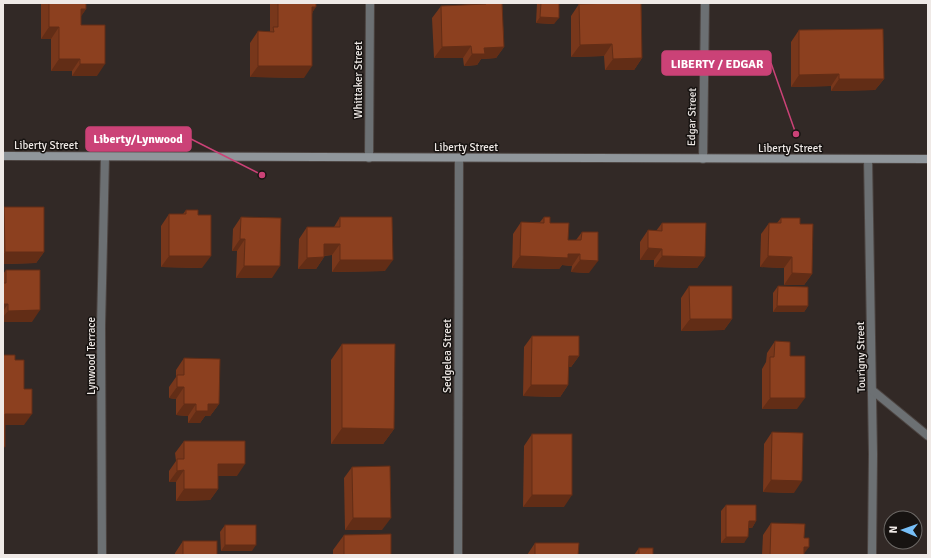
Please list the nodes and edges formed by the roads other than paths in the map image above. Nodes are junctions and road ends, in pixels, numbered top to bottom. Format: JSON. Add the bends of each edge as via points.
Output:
{"nodes":[{"id":1,"x":370,"y":3,"type":"edge"},
{"id":2,"x":705,"y":3,"type":"edge"},
{"id":3,"x":3,"y":156,"type":"edge"},
{"id":4,"x":105,"y":157,"type":"junction"},
{"id":5,"x":369,"y":158,"type":"junction"},
{"id":6,"x":459,"y":158,"type":"junction"},
{"id":7,"x":703,"y":159,"type":"junction"},
{"id":8,"x":868,"y":159,"type":"junction"},
{"id":9,"x":928,"y":159,"type":"edge"},
{"id":10,"x":872,"y":390,"type":"junction"},
{"id":11,"x":928,"y":436,"type":"edge"},
{"id":12,"x":102,"y":555,"type":"edge"},
{"id":13,"x":458,"y":555,"type":"edge"},
{"id":14,"x":872,"y":555,"type":"edge"}],
"edges":[{"from":1,"to":5,"type":"street","name":"Whittaker Street"},
{"from":2,"to":7,"type":"street","name":"Edgar Street"},
{"from":3,"to":4,"type":"main road","name":"Liberty Street"},
{"from":4,"to":5,"type":"main road","name":"Liberty Street"},
{"from":4,"to":12,"type":"street","name":"Lynwood Terrace","via":[[101,326]]},
{"from":5,"to":6,"type":"main road","name":"Liberty Street"},
{"from":6,"to":7,"type":"main road","name":"Liberty Street"},
{"from":6,"to":13,"type":"street","name":"Sedgelea Street"},
{"from":7,"to":8,"type":"main road","name":"Liberty Street"},
{"from":8,"to":9,"type":"main road","name":"Liberty Street"},
{"from":8,"to":10,"type":"street","name":"Tourigny Street"},
{"from":10,"to":11,"type":"street"},
{"from":10,"to":14,"type":"street","name":"Tourigny Street"}]}
